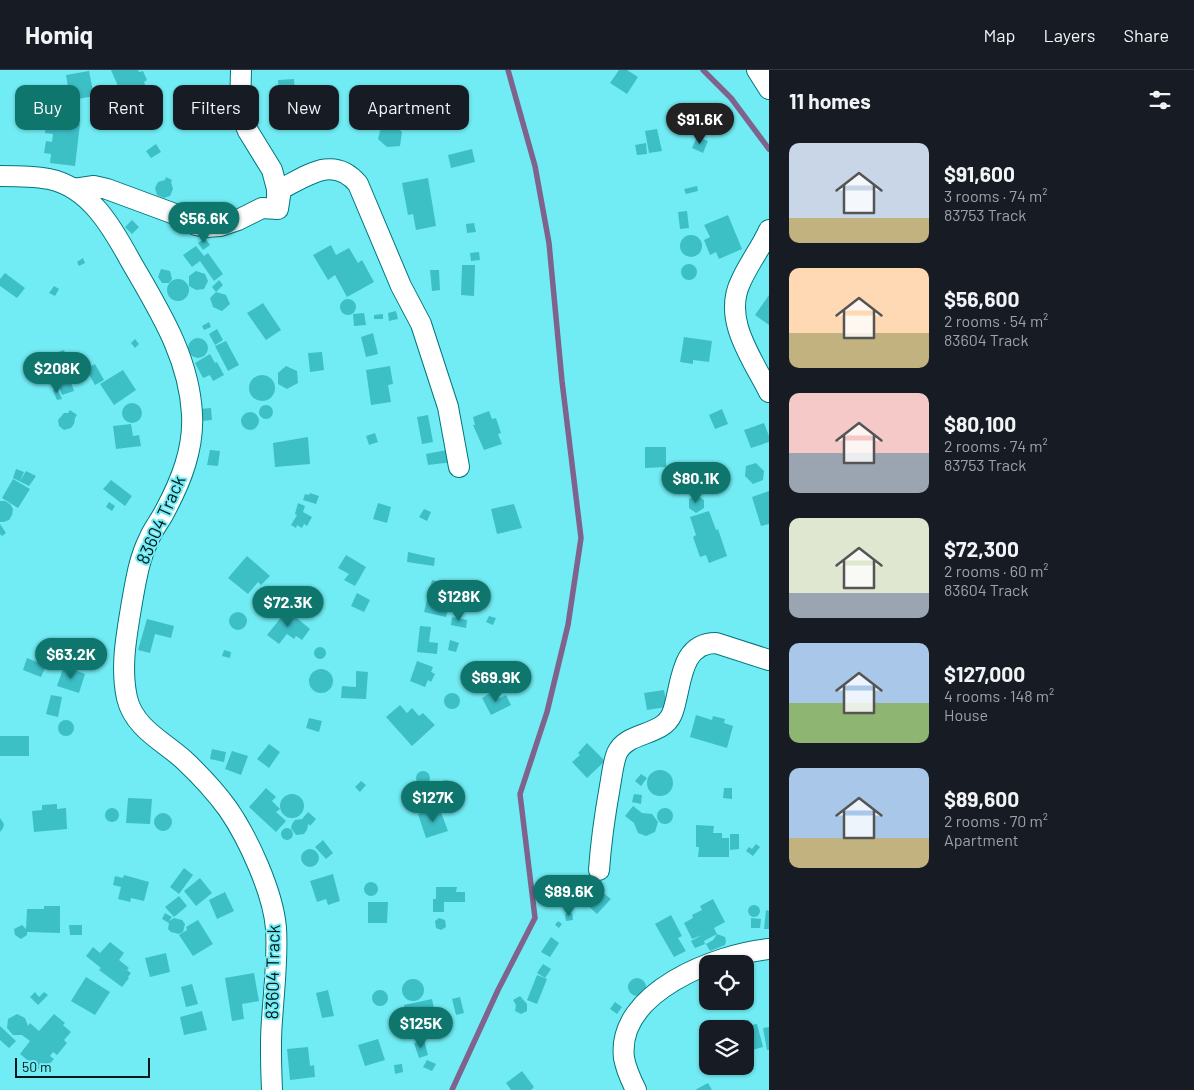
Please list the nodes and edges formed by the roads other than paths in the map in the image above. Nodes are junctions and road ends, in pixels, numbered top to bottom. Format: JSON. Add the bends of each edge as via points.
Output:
{"nodes":[{"id":1,"x":241,"y":70,"type":"edge"},
{"id":2,"x":757,"y":70,"type":"edge"},
{"id":3,"x":769,"y":89,"type":"edge"},
{"id":4,"x":0,"y":176,"type":"edge"},
{"id":5,"x":74,"y":189,"type":"junction"},
{"id":6,"x":278,"y":209,"type":"junction"},
{"id":7,"x":769,"y":230,"type":"edge"},
{"id":8,"x":769,"y":392,"type":"edge"},
{"id":9,"x":459,"y":467,"type":"dead end"},
{"id":10,"x":769,"y":660,"type":"edge"},
{"id":11,"x":599,"y":870,"type":"dead end"},
{"id":12,"x":769,"y":949,"type":"edge"},
{"id":13,"x":272,"y":1090,"type":"edge"},
{"id":14,"x":636,"y":1090,"type":"edge"}],
"edges":[{"from":1,"to":6,"type":"street","via":[[240,112],[245,127],[272,170]]},
{"from":2,"to":3,"type":"street"},
{"from":4,"to":5,"type":"street","name":"83604 Track","via":[[49,179]]},
{"from":5,"to":6,"type":"street","via":[[94,186],[106,189],[206,227],[238,220],[262,208]]},
{"from":5,"to":13,"type":"street","name":"83604 Track","via":[[97,210],[125,250],[163,317],[188,379],[193,416],[190,453],[140,561],[124,650],[127,697],[141,726],[184,760],[213,789],[229,811],[250,847],[272,903],[276,927],[271,1024]]},
{"from":6,"to":9,"type":"street","via":[[281,189],[316,172],[341,170],[358,184],[401,286],[421,324],[448,407]]},
{"from":7,"to":8,"type":"street","via":[[740,282],[735,300],[741,336]]},
{"from":10,"to":11,"type":"street","via":[[716,643],[701,646],[689,658],[672,715],[658,728],[629,741],[618,751],[601,837]]},
{"from":12,"to":14,"type":"street","via":[[733,955],[700,966],[668,984],[649,1000],[633,1017],[627,1034],[626,1069]]}]}
